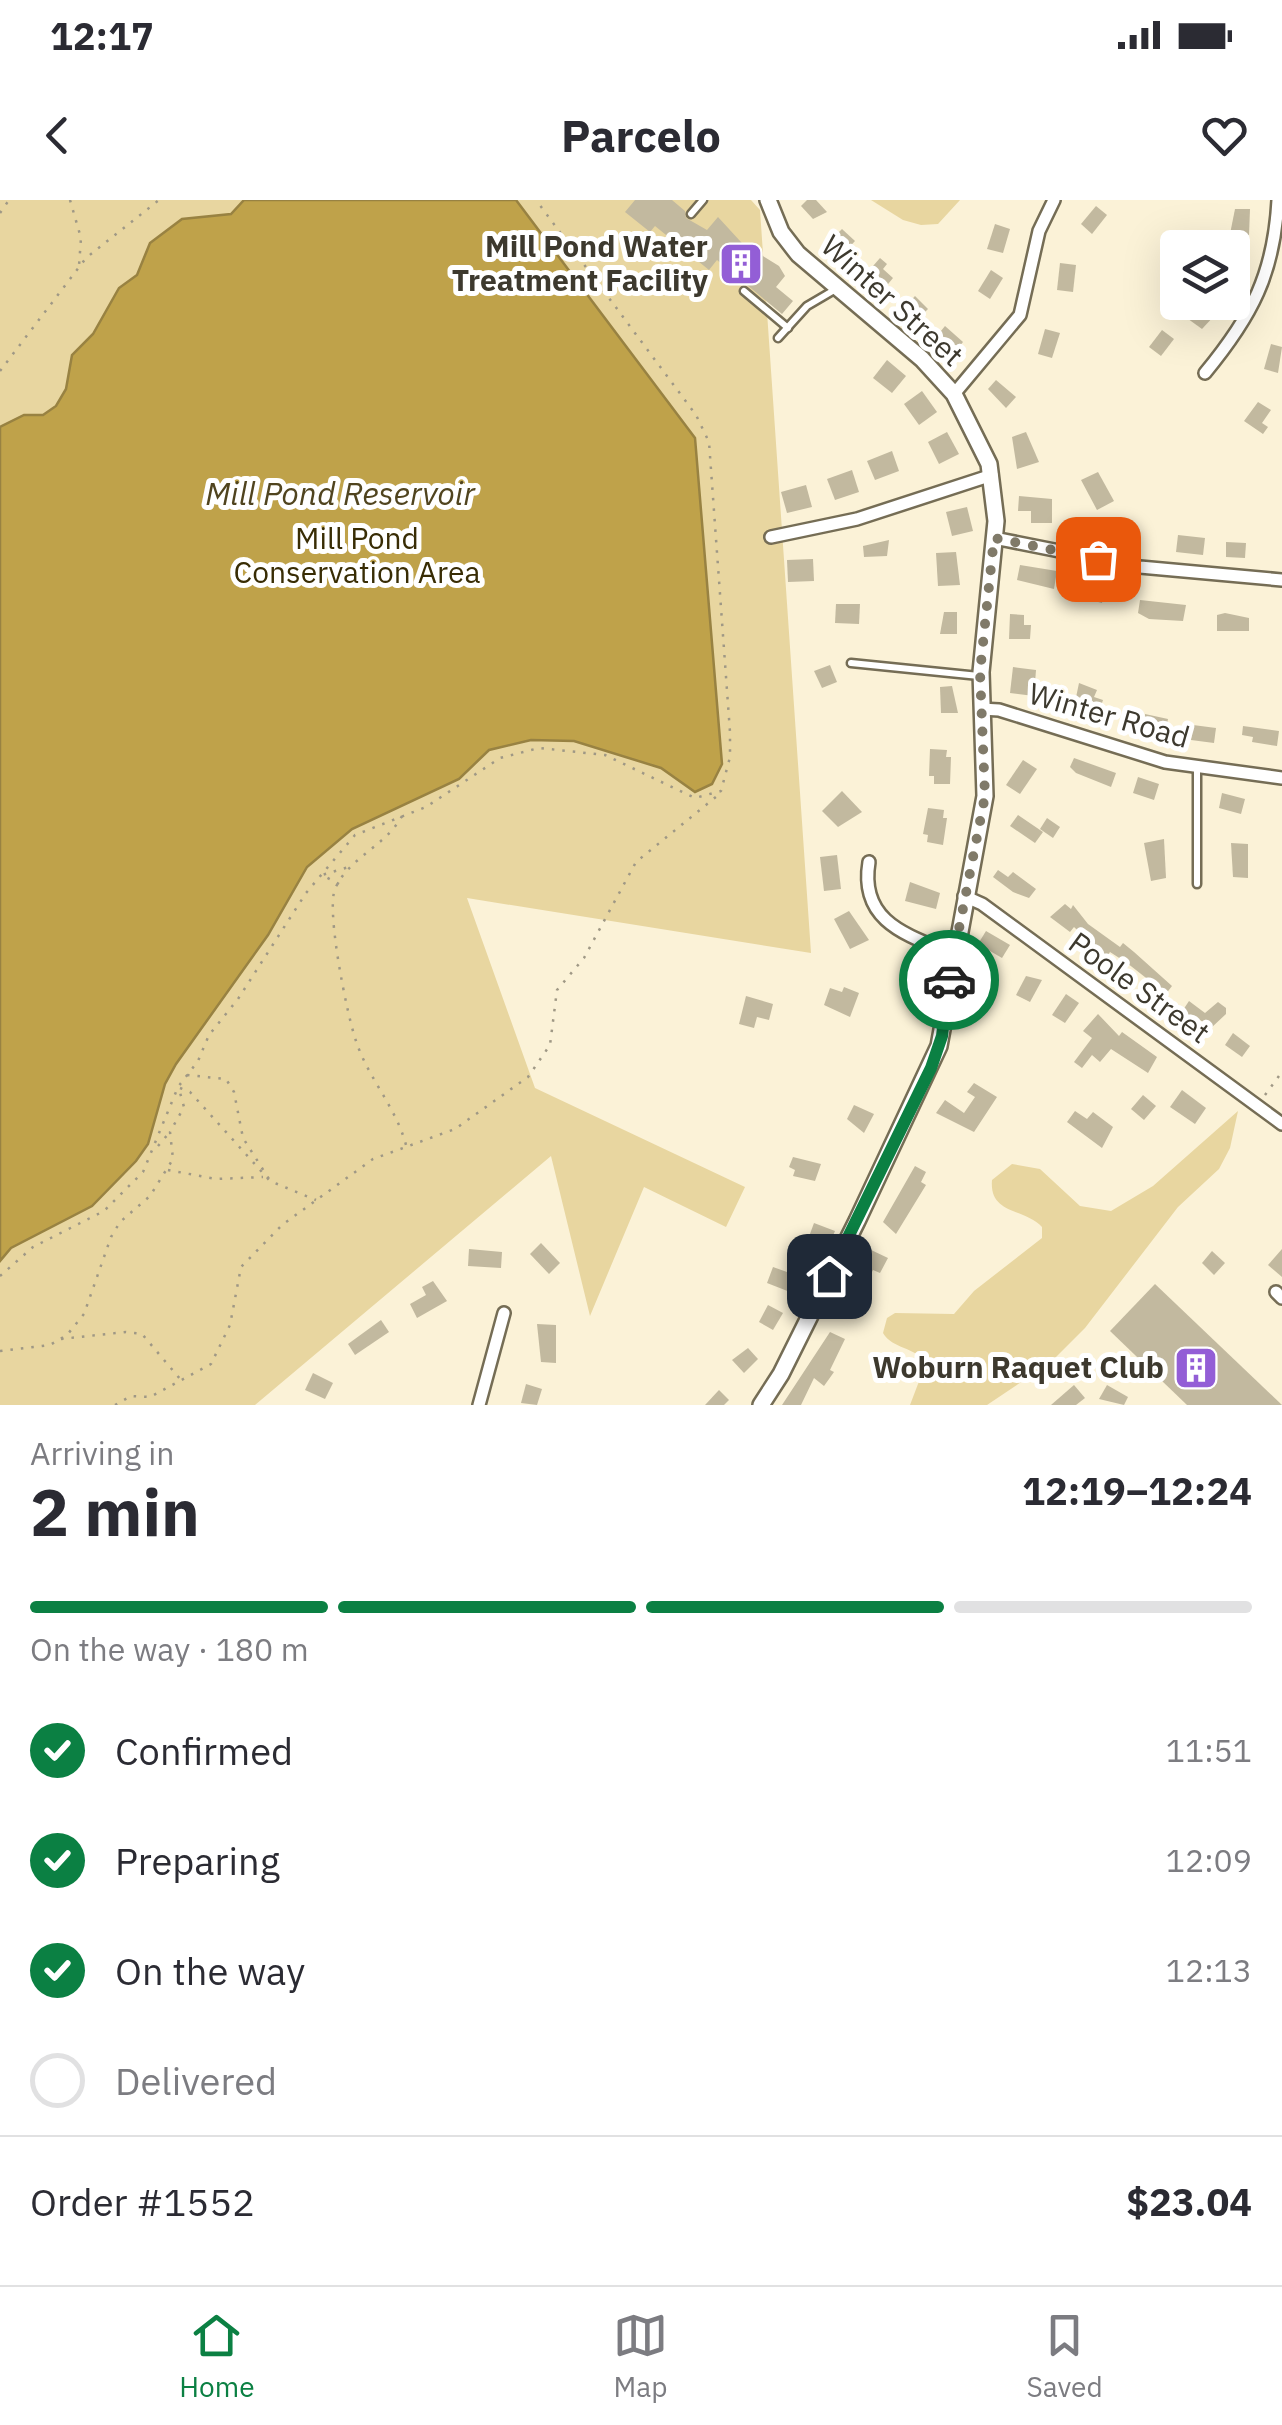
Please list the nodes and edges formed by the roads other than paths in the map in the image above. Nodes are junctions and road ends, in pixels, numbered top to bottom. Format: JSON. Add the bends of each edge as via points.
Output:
{"nodes":[{"id":1,"x":703,"y":200,"type":"edge"},
{"id":2,"x":1054,"y":200,"type":"edge"},
{"id":3,"x":1278,"y":200,"type":"edge"},
{"id":4,"x":769,"y":203,"type":"edge"},
{"id":5,"x":691,"y":214,"type":"dead end"},
{"id":6,"x":837,"y":288,"type":"junction"},
{"id":7,"x":744,"y":291,"type":"dead end"},
{"id":8,"x":788,"y":328,"type":"junction"},
{"id":9,"x":778,"y":338,"type":"dead end"},
{"id":10,"x":1205,"y":372,"type":"dead end"},
{"id":11,"x":954,"y":394,"type":"junction"},
{"id":12,"x":992,"y":474,"type":"junction"},
{"id":13,"x":772,"y":537,"type":"dead end"},
{"id":14,"x":994,"y":538,"type":"junction"},
{"id":15,"x":1282,"y":580,"type":"edge"},
{"id":16,"x":851,"y":663,"type":"dead end"},
{"id":17,"x":980,"y":676,"type":"junction"},
{"id":18,"x":982,"y":709,"type":"junction"},
{"id":19,"x":1197,"y":767,"type":"junction"},
{"id":20,"x":1282,"y":778,"type":"edge"},
{"id":21,"x":869,"y":862,"type":"dead end"},
{"id":22,"x":1197,"y":884,"type":"dead end"},
{"id":23,"x":964,"y":896,"type":"junction"},
{"id":24,"x":953,"y":954,"type":"junction"},
{"id":25,"x":1282,"y":1124,"type":"edge"},
{"id":26,"x":504,"y":1313,"type":"dead end"},
{"id":27,"x":479,"y":1405,"type":"edge"},
{"id":28,"x":761,"y":1405,"type":"edge"}],
"edges":[{"from":1,"to":5,"type":"lane"},
{"from":2,"to":11,"type":"street","via":[[1039,232],[1020,315]]},
{"from":3,"to":10,"type":"street","via":[[1271,266],[1239,330]]},
{"from":4,"to":6,"type":"street","name":"Winter Street","via":[[785,239]]},
{"from":6,"to":8,"type":"lane","via":[[809,304]]},
{"from":6,"to":11,"type":"street","name":"Winter Street"},
{"from":7,"to":8,"type":"lane"},
{"from":8,"to":9,"type":"lane"},
{"from":11,"to":12,"type":"street","name":"Winter Street"},
{"from":12,"to":13,"type":"street","via":[[856,520]]},
{"from":12,"to":14,"type":"street","name":"Winter Street"},
{"from":14,"to":15,"type":"street","via":[[1140,567]]},
{"from":14,"to":17,"type":"street","name":"Winter Street"},
{"from":16,"to":17,"type":"lane"},
{"from":17,"to":18,"type":"street","name":"Winter Street"},
{"from":18,"to":19,"type":"street","name":"Winter Road"},
{"from":18,"to":23,"type":"street","name":"Winter Street","via":[[985,796]]},
{"from":19,"to":20,"type":"street","name":"Winter Road"},
{"from":19,"to":22,"type":"lane"},
{"from":21,"to":24,"type":"street","via":[[868,894],[885,924]]},
{"from":23,"to":24,"type":"street","name":"Winter Street"},
{"from":23,"to":25,"type":"street","name":"Poole Street"},
{"from":24,"to":28,"type":"street","name":"Winter Street","via":[[931,1068]]},
{"from":26,"to":27,"type":"street"}]}
